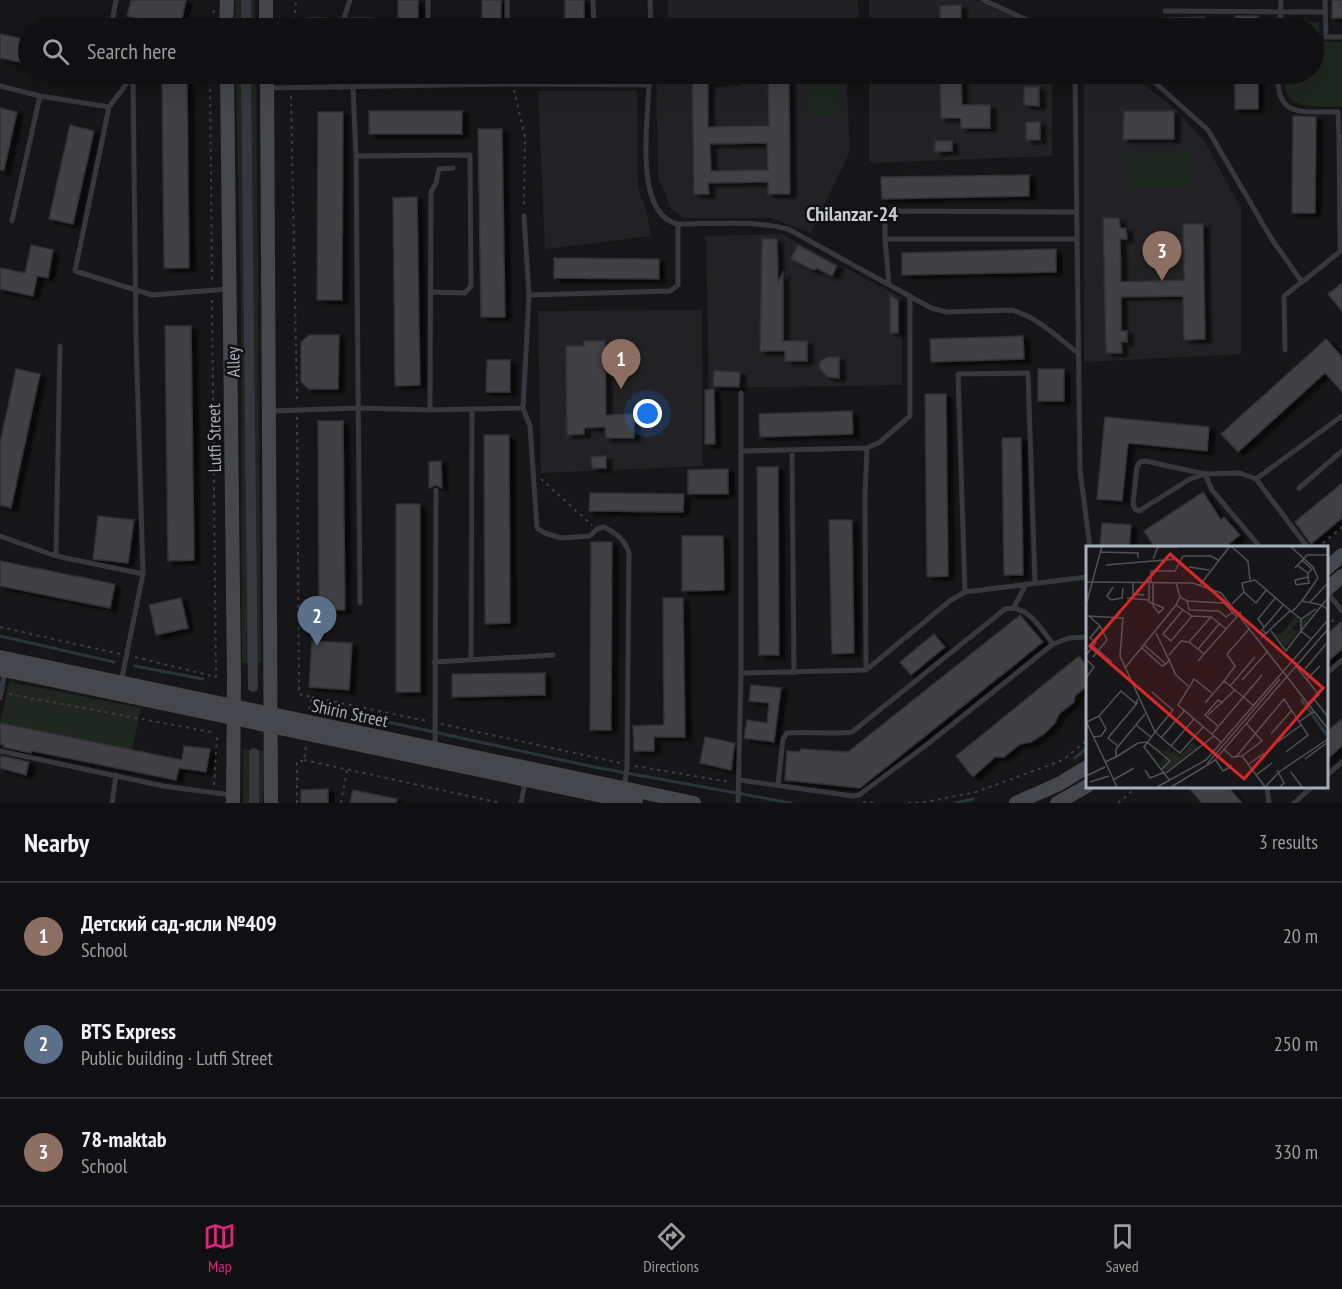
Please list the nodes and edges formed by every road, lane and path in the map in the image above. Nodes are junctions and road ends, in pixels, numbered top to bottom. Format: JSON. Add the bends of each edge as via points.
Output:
{"nodes":[{"id":1,"x":116,"y":0,"type":"edge"},
{"id":2,"x":214,"y":0,"type":"edge"},
{"id":3,"x":227,"y":0,"type":"edge"},
{"id":4,"x":246,"y":0,"type":"edge"},
{"id":5,"x":266,"y":0,"type":"edge"},
{"id":6,"x":296,"y":0,"type":"edge"},
{"id":7,"x":350,"y":0,"type":"edge"},
{"id":8,"x":428,"y":0,"type":"edge"},
{"id":9,"x":507,"y":0,"type":"edge"},
{"id":10,"x":593,"y":0,"type":"edge"},
{"id":11,"x":650,"y":0,"type":"edge"},
{"id":12,"x":983,"y":0,"type":"edge"},
{"id":13,"x":1281,"y":0,"type":"edge"},
{"id":14,"x":1325,"y":0,"type":"edge"},
{"id":15,"x":994,"y":3,"type":"edge"},
{"id":16,"x":1165,"y":11,"type":"dead end"},
{"id":17,"x":1281,"y":11,"type":"junction"},
{"id":18,"x":1325,"y":12,"type":"junction"},
{"id":19,"x":113,"y":17,"type":"dead end"},
{"id":20,"x":213,"y":18,"type":"edge"},
{"id":21,"x":226,"y":18,"type":"edge"},
{"id":22,"x":246,"y":18,"type":"edge"},
{"id":23,"x":266,"y":18,"type":"edge"},
{"id":24,"x":295,"y":18,"type":"edge"},
{"id":25,"x":345,"y":18,"type":"edge"},
{"id":26,"x":429,"y":18,"type":"edge"},
{"id":27,"x":507,"y":18,"type":"edge"},
{"id":28,"x":594,"y":18,"type":"edge"},
{"id":29,"x":651,"y":18,"type":"edge"},
{"id":30,"x":1025,"y":18,"type":"edge"},
{"id":31,"x":1281,"y":18,"type":"edge"},
{"id":32,"x":1342,"y":37,"type":"edge"},
{"id":33,"x":126,"y":84,"type":"edge"},
{"id":34,"x":134,"y":84,"type":"edge"},
{"id":35,"x":210,"y":84,"type":"edge"},
{"id":36,"x":227,"y":84,"type":"edge"},
{"id":37,"x":246,"y":84,"type":"edge"},
{"id":38,"x":267,"y":84,"type":"edge"},
{"id":39,"x":339,"y":84,"type":"edge"},
{"id":40,"x":510,"y":84,"type":"junction"},
{"id":41,"x":595,"y":84,"type":"joint"},
{"id":42,"x":1075,"y":84,"type":"edge"},
{"id":43,"x":1156,"y":84,"type":"edge"},
{"id":44,"x":1278,"y":84,"type":"edge"},
{"id":45,"x":0,"y":86,"type":"edge"},
{"id":46,"x":429,"y":86,"type":"joint"},
{"id":47,"x":267,"y":88,"type":"junction"},
{"id":48,"x":291,"y":88,"type":"junction"},
{"id":49,"x":339,"y":88,"type":"junction"},
{"id":50,"x":353,"y":88,"type":"junction"},
{"id":51,"x":40,"y":96,"type":"junction"},
{"id":52,"x":109,"y":107,"type":"junction"},
{"id":53,"x":1340,"y":137,"type":"edge"},
{"id":54,"x":356,"y":156,"type":"junction"},
{"id":55,"x":453,"y":168,"type":"dead end"},
{"id":56,"x":1076,"y":212,"type":"junction"},
{"id":57,"x":524,"y":216,"type":"joint"},
{"id":58,"x":12,"y":221,"type":"dead end"},
{"id":59,"x":678,"y":224,"type":"junction"},
{"id":60,"x":885,"y":238,"type":"junction"},
{"id":61,"x":1076,"y":239,"type":"junction"},
{"id":62,"x":1341,"y":250,"type":"edge"},
{"id":63,"x":1302,"y":282,"type":"junction"},
{"id":64,"x":889,"y":284,"type":"junction"},
{"id":65,"x":230,"y":289,"type":"junction"},
{"id":66,"x":136,"y":290,"type":"junction"},
{"id":67,"x":212,"y":290,"type":"junction"},
{"id":68,"x":431,"y":292,"type":"junction"},
{"id":69,"x":529,"y":295,"type":"junction"},
{"id":70,"x":910,"y":296,"type":"junction"},
{"id":71,"x":60,"y":346,"type":"dead end"},
{"id":72,"x":1285,"y":350,"type":"dead end"},
{"id":73,"x":1078,"y":353,"type":"junction"},
{"id":74,"x":741,"y":393,"type":"dead end"},
{"id":75,"x":359,"y":408,"type":"junction"},
{"id":76,"x":472,"y":408,"type":"junction"},
{"id":77,"x":523,"y":408,"type":"junction"},
{"id":78,"x":269,"y":411,"type":"junction"},
{"id":79,"x":297,"y":411,"type":"junction"},
{"id":80,"x":430,"y":411,"type":"junction"},
{"id":81,"x":1342,"y":416,"type":"edge"},
{"id":82,"x":867,"y":448,"type":"junction"},
{"id":83,"x":792,"y":450,"type":"junction"},
{"id":84,"x":742,"y":451,"type":"junction"},
{"id":85,"x":1342,"y":451,"type":"edge"},
{"id":86,"x":535,"y":474,"type":"junction"},
{"id":87,"x":1204,"y":474,"type":"junction"},
{"id":88,"x":1256,"y":479,"type":"junction"},
{"id":89,"x":1299,"y":488,"type":"dead end"},
{"id":90,"x":436,"y":490,"type":"dead end"},
{"id":91,"x":1342,"y":527,"type":"edge"},
{"id":92,"x":597,"y":529,"type":"junction"},
{"id":93,"x":0,"y":536,"type":"edge"},
{"id":94,"x":1090,"y":546,"type":"edge"},
{"id":95,"x":1259,"y":546,"type":"edge"},
{"id":96,"x":1306,"y":546,"type":"edge"},
{"id":97,"x":1319,"y":546,"type":"edge"},
{"id":98,"x":1342,"y":555,"type":"edge"},
{"id":99,"x":56,"y":556,"type":"junction"},
{"id":100,"x":1327,"y":569,"type":"edge"},
{"id":101,"x":143,"y":574,"type":"junction"},
{"id":102,"x":1086,"y":577,"type":"edge"},
{"id":103,"x":1035,"y":583,"type":"junction"},
{"id":104,"x":1026,"y":584,"type":"junction"},
{"id":105,"x":1332,"y":584,"type":"edge"},
{"id":106,"x":965,"y":592,"type":"junction"},
{"id":107,"x":360,"y":603,"type":"dead end"},
{"id":108,"x":1014,"y":607,"type":"junction"},
{"id":109,"x":1342,"y":612,"type":"edge"},
{"id":110,"x":1327,"y":626,"type":"edge"},
{"id":111,"x":0,"y":627,"type":"edge"},
{"id":112,"x":1086,"y":638,"type":"edge"},
{"id":113,"x":1053,"y":644,"type":"junction"},
{"id":114,"x":553,"y":655,"type":"dead end"},
{"id":115,"x":128,"y":656,"type":"junction"},
{"id":116,"x":0,"y":657,"type":"edge"},
{"id":117,"x":471,"y":660,"type":"junction"},
{"id":118,"x":1342,"y":660,"type":"edge"},
{"id":119,"x":434,"y":662,"type":"junction"},
{"id":120,"x":3,"y":670,"type":"edge"},
{"id":121,"x":866,"y":670,"type":"junction"},
{"id":122,"x":741,"y":673,"type":"junction"},
{"id":123,"x":795,"y":673,"type":"junction"},
{"id":124,"x":1327,"y":673,"type":"edge"},
{"id":125,"x":121,"y":683,"type":"junction"},
{"id":126,"x":253,"y":687,"type":"dead end"},
{"id":127,"x":0,"y":695,"type":"edge"},
{"id":128,"x":312,"y":697,"type":"junction"},
{"id":129,"x":234,"y":713,"type":"junction"},
{"id":130,"x":271,"y":721,"type":"junction"},
{"id":131,"x":435,"y":723,"type":"junction"},
{"id":132,"x":307,"y":728,"type":"junction"},
{"id":133,"x":210,"y":732,"type":"dead end"},
{"id":134,"x":216,"y":737,"type":"dead end"},
{"id":135,"x":1086,"y":741,"type":"edge"},
{"id":136,"x":435,"y":749,"type":"junction"},
{"id":137,"x":0,"y":751,"type":"edge"},
{"id":138,"x":254,"y":753,"type":"dead end"},
{"id":139,"x":304,"y":760,"type":"junction"},
{"id":140,"x":1342,"y":762,"type":"edge"},
{"id":141,"x":627,"y":766,"type":"junction"},
{"id":142,"x":1086,"y":768,"type":"edge"},
{"id":143,"x":347,"y":770,"type":"junction"},
{"id":144,"x":116,"y":775,"type":"junction"},
{"id":145,"x":1327,"y":775,"type":"edge"},
{"id":146,"x":526,"y":780,"type":"junction"},
{"id":147,"x":739,"y":782,"type":"junction"},
{"id":148,"x":625,"y":783,"type":"junction"},
{"id":149,"x":1059,"y":784,"type":"junction"},
{"id":150,"x":778,"y":785,"type":"junction"},
{"id":151,"x":1086,"y":787,"type":"edge"},
{"id":152,"x":1136,"y":788,"type":"edge"},
{"id":153,"x":1267,"y":788,"type":"edge"},
{"id":154,"x":1311,"y":788,"type":"edge"},
{"id":155,"x":214,"y":793,"type":"junction"},
{"id":156,"x":233,"y":799,"type":"edge"},
{"id":157,"x":859,"y":802,"type":"edge"},
{"id":158,"x":1062,"y":802,"type":"edge"},
{"id":159,"x":112,"y":803,"type":"edge"},
{"id":160,"x":254,"y":803,"type":"edge"},
{"id":161,"x":271,"y":803,"type":"edge"},
{"id":162,"x":297,"y":803,"type":"edge"},
{"id":163,"x":341,"y":803,"type":"edge"},
{"id":164,"x":501,"y":803,"type":"edge"},
{"id":165,"x":521,"y":803,"type":"edge"},
{"id":166,"x":636,"y":803,"type":"edge"},
{"id":167,"x":694,"y":803,"type":"edge"},
{"id":168,"x":738,"y":803,"type":"edge"},
{"id":169,"x":876,"y":803,"type":"edge"},
{"id":170,"x":908,"y":803,"type":"edge"},
{"id":171,"x":1016,"y":803,"type":"edge"},
{"id":172,"x":1118,"y":803,"type":"edge"},
{"id":173,"x":1269,"y":803,"type":"edge"},
{"id":174,"x":1294,"y":803,"type":"edge"}],
"edges":[{"from":1,"to":19,"type":"lane"},
{"from":2,"to":20,"type":"path"},
{"from":3,"to":21,"type":"main road"},
{"from":4,"to":22,"type":"street"},
{"from":5,"to":23,"type":"main road"},
{"from":6,"to":24,"type":"path"},
{"from":7,"to":25,"type":"lane"},
{"from":8,"to":26,"type":"lane"},
{"from":9,"to":27,"type":"lane"},
{"from":10,"to":28,"type":"lane"},
{"from":11,"to":29,"type":"lane"},
{"from":12,"to":15,"type":"lane"},
{"from":13,"to":17,"type":"lane"},
{"from":14,"to":18,"type":"lane"},
{"from":15,"to":30,"type":"lane"},
{"from":16,"to":17,"type":"lane"},
{"from":17,"to":18,"type":"lane"},
{"from":17,"to":31,"type":"lane"},
{"from":18,"to":32,"type":"lane","via":[[1326,37]]},
{"from":33,"to":52,"type":"lane"},
{"from":34,"to":66,"type":"lane"},
{"from":35,"to":67,"type":"path"},
{"from":36,"to":65,"type":"main road","name":"Lutfi Street"},
{"from":37,"to":126,"type":"street","name":"Alley"},
{"from":38,"to":47,"type":"main road"},
{"from":39,"to":49,"type":"lane"},
{"from":40,"to":41,"type":"lane"},
{"from":40,"to":46,"type":"lane"},
{"from":40,"to":57,"type":"path","via":[[525,137]]},
{"from":41,"to":59,"type":"lane","via":[[649,85],[648,181],[657,210]]},
{"from":42,"to":56,"type":"lane"},
{"from":43,"to":63,"type":"lane","via":[[1208,130],[1271,238]]},
{"from":44,"to":53,"type":"lane","via":[[1284,105],[1295,111],[1338,112]]},
{"from":45,"to":51,"type":"lane"},
{"from":46,"to":50,"type":"lane"},
{"from":47,"to":48,"type":"lane"},
{"from":47,"to":78,"type":"main road"},
{"from":48,"to":49,"type":"lane"},
{"from":48,"to":79,"type":"path"},
{"from":49,"to":50,"type":"lane"},
{"from":50,"to":54,"type":"lane"},
{"from":51,"to":52,"type":"lane"},
{"from":51,"to":58,"type":"lane"},
{"from":52,"to":66,"type":"lane","via":[[75,271]]},
{"from":53,"to":62,"type":"lane"},
{"from":54,"to":68,"type":"lane","via":[[470,155],[471,286],[465,293]]},
{"from":54,"to":75,"type":"lane"},
{"from":55,"to":68,"type":"lane","via":[[439,169],[431,192]]},
{"from":56,"to":60,"type":"lane","via":[[894,211],[885,216]]},
{"from":56,"to":61,"type":"lane"},
{"from":57,"to":69,"type":"lane"},
{"from":59,"to":64,"type":"lane","via":[[781,227]]},
{"from":59,"to":69,"type":"lane","via":[[678,285],[670,291]]},
{"from":60,"to":61,"type":"lane"},
{"from":60,"to":64,"type":"lane"},
{"from":61,"to":73,"type":"lane"},
{"from":62,"to":63,"type":"lane"},
{"from":63,"to":72,"type":"lane","via":[[1284,296]]},
{"from":64,"to":70,"type":"lane"},
{"from":65,"to":67,"type":"lane"},
{"from":65,"to":129,"type":"main road","name":"Lutfi Street"},
{"from":66,"to":67,"type":"lane","via":[[152,295]]},
{"from":66,"to":101,"type":"lane"},
{"from":67,"to":115,"type":"path","via":[[216,677]]},
{"from":68,"to":80,"type":"lane"},
{"from":69,"to":77,"type":"lane"},
{"from":70,"to":73,"type":"lane","via":[[947,312],[1019,312]]},
{"from":70,"to":82,"type":"lane","via":[[910,416]]},
{"from":71,"to":99,"type":"lane"},
{"from":73,"to":94,"type":"lane","via":[[1080,470]]},
{"from":74,"to":84,"type":"lane"},
{"from":75,"to":79,"type":"lane"},
{"from":75,"to":80,"type":"lane"},
{"from":75,"to":107,"type":"lane"},
{"from":76,"to":77,"type":"lane"},
{"from":76,"to":80,"type":"lane"},
{"from":76,"to":117,"type":"lane"},
{"from":77,"to":86,"type":"lane","via":[[530,426]]},
{"from":78,"to":79,"type":"lane"},
{"from":78,"to":130,"type":"main road"},
{"from":79,"to":128,"type":"path","via":[[299,694]]},
{"from":81,"to":88,"type":"lane"},
{"from":82,"to":83,"type":"lane"},
{"from":82,"to":121,"type":"lane"},
{"from":83,"to":84,"type":"lane"},
{"from":83,"to":123,"type":"lane"},
{"from":84,"to":122,"type":"lane"},
{"from":85,"to":89,"type":"lane"},
{"from":86,"to":92,"type":"path"},
{"from":86,"to":92,"type":"lane","via":[[537,528],[561,538],[590,536]]},
{"from":87,"to":87,"type":"lane","via":[[1140,462],[1135,509],[1139,511]]},
{"from":87,"to":88,"type":"lane","via":[[1240,473]]},
{"from":87,"to":95,"type":"lane","via":[[1212,490]]},
{"from":88,"to":96,"type":"lane"},
{"from":90,"to":119,"type":"lane"},
{"from":91,"to":97,"type":"path"},
{"from":92,"to":141,"type":"lane","via":[[611,531],[626,543],[629,553]]},
{"from":93,"to":99,"type":"lane"},
{"from":98,"to":100,"type":"main road"},
{"from":99,"to":101,"type":"lane"},
{"from":101,"to":115,"type":"lane"},
{"from":102,"to":103,"type":"lane"},
{"from":103,"to":104,"type":"lane"},
{"from":103,"to":106,"type":"lane","via":[[1028,373],[958,374]]},
{"from":104,"to":106,"type":"lane"},
{"from":104,"to":108,"type":"lane"},
{"from":105,"to":109,"type":"lane"},
{"from":106,"to":121,"type":"lane"},
{"from":108,"to":113,"type":"lane","via":[[1026,611]]},
{"from":108,"to":150,"type":"lane","via":[[1005,609],[852,732],[787,734]]},
{"from":109,"to":110,"type":"path"},
{"from":111,"to":115,"type":"path"},
{"from":112,"to":113,"type":"lane","via":[[1069,638]]},
{"from":113,"to":150,"type":"lane","via":[[866,792],[853,796]]},
{"from":114,"to":117,"type":"lane"},
{"from":115,"to":125,"type":"lane"},
{"from":116,"to":125,"type":"main road","name":"Shirin Street"},
{"from":117,"to":119,"type":"lane"},
{"from":118,"to":124,"type":"lane"},
{"from":119,"to":131,"type":"lane"},
{"from":120,"to":127,"type":"lane"},
{"from":120,"to":129,"type":"main road","name":"Shirin Street"},
{"from":121,"to":123,"type":"lane"},
{"from":122,"to":123,"type":"lane"},
{"from":122,"to":147,"type":"lane"},
{"from":125,"to":129,"type":"main road","name":"Shirin Street"},
{"from":127,"to":133,"type":"path"},
{"from":128,"to":131,"type":"path"},
{"from":128,"to":132,"type":"path"},
{"from":129,"to":130,"type":"main road","name":"Shirin Street"},
{"from":129,"to":156,"type":"main road","name":"Lutfi Street"},
{"from":130,"to":132,"type":"main road","name":"Shirin Street"},
{"from":130,"to":161,"type":"main road"},
{"from":131,"to":136,"type":"lane"},
{"from":131,"to":141,"type":"path"},
{"from":132,"to":136,"type":"main road","name":"Shirin Street"},
{"from":132,"to":139,"type":"path"},
{"from":132,"to":146,"type":"main road","name":"Shirin Street"},
{"from":134,"to":155,"type":"path"},
{"from":135,"to":170,"type":"path","via":[[1063,760],[976,792]]},
{"from":136,"to":148,"type":"main road","name":"Shirin Street"},
{"from":137,"to":144,"type":"lane"},
{"from":138,"to":160,"type":"street"},
{"from":139,"to":143,"type":"path"},
{"from":139,"to":162,"type":"path","via":[[297,760]]},
{"from":140,"to":145,"type":"lane"},
{"from":141,"to":147,"type":"path"},
{"from":141,"to":148,"type":"lane"},
{"from":142,"to":149,"type":"main road"},
{"from":143,"to":163,"type":"path"},
{"from":143,"to":164,"type":"path"},
{"from":144,"to":155,"type":"lane"},
{"from":144,"to":159,"type":"lane"},
{"from":146,"to":165,"type":"lane"},
{"from":146,"to":166,"type":"main road","name":"Shirin Street"},
{"from":147,"to":150,"type":"lane"},
{"from":147,"to":168,"type":"lane"},
{"from":148,"to":167,"type":"main road","name":"Shirin Street"},
{"from":149,"to":158,"type":"street"},
{"from":149,"to":171,"type":"main road"},
{"from":151,"to":158,"type":"main road"},
{"from":152,"to":172,"type":"path"},
{"from":153,"to":173,"type":"lane"},
{"from":154,"to":174,"type":"lane"},
{"from":155,"to":156,"type":"lane"},
{"from":157,"to":169,"type":"path"}]}
